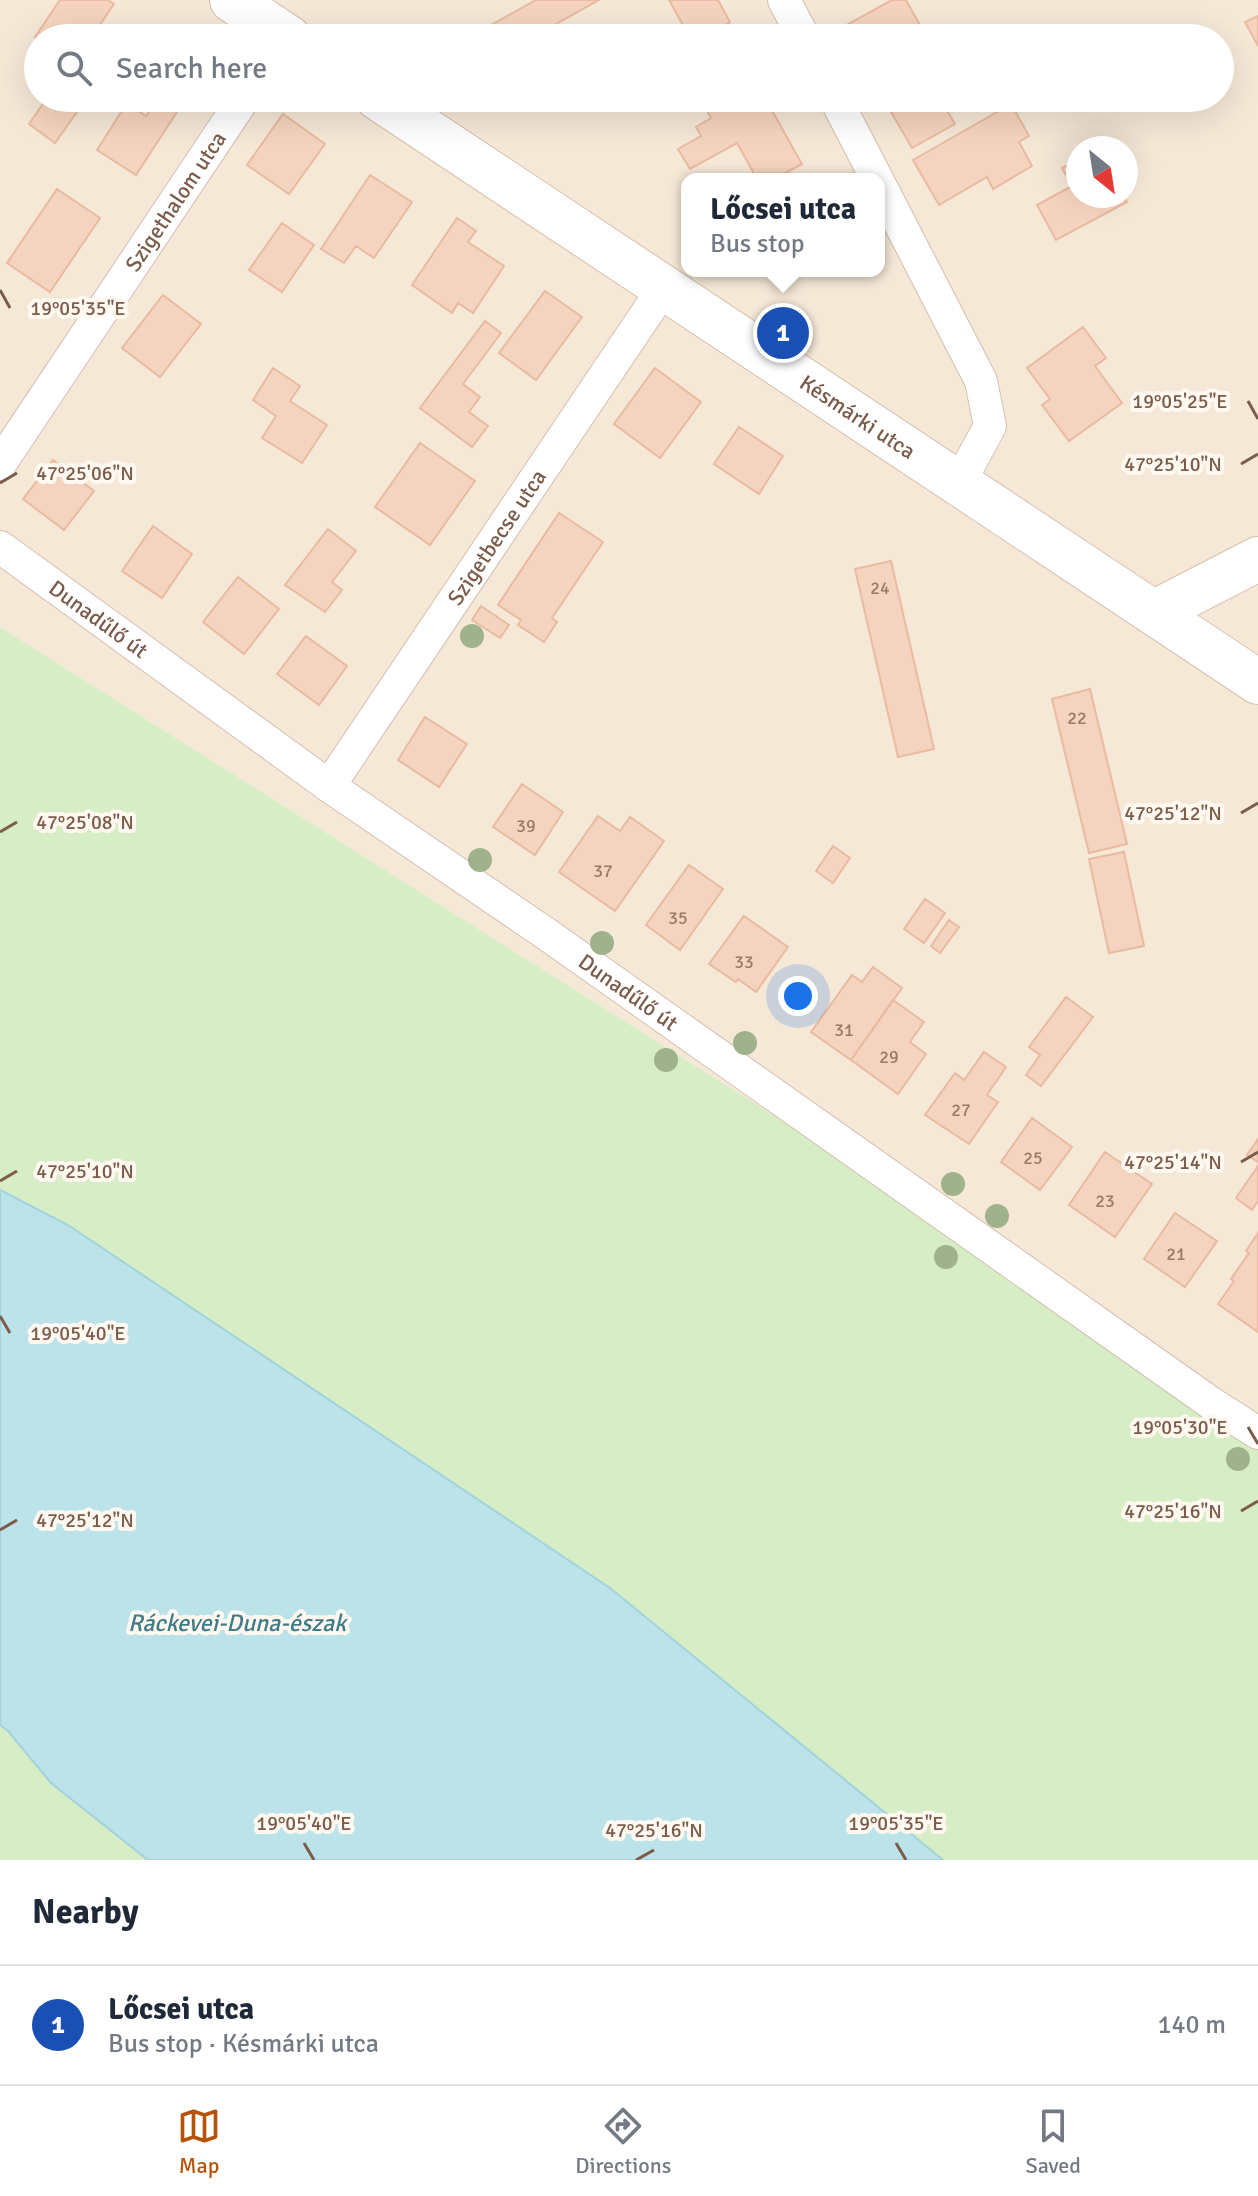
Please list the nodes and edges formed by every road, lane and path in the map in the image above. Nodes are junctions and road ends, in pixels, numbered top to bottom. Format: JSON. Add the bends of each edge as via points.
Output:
{"nodes":[{"id":1,"x":232,"y":0,"type":"edge"},
{"id":2,"x":784,"y":0,"type":"edge"},
{"id":3,"x":267,"y":24,"type":"edge"},
{"id":4,"x":797,"y":24,"type":"edge"},
{"id":5,"x":235,"y":112,"type":"edge"},
{"id":6,"x":399,"y":112,"type":"edge"},
{"id":7,"x":842,"y":112,"type":"edge"},
{"id":8,"x":874,"y":173,"type":"edge"},
{"id":9,"x":885,"y":195,"type":"edge"},
{"id":10,"x":663,"y":289,"type":"junction"},
{"id":11,"x":0,"y":464,"type":"edge"},
{"id":12,"x":958,"y":485,"type":"junction"},
{"id":13,"x":0,"y":547,"type":"edge"},
{"id":14,"x":1258,"y":559,"type":"edge"},
{"id":15,"x":1155,"y":612,"type":"junction"},
{"id":16,"x":1258,"y":682,"type":"edge"},
{"id":17,"x":329,"y":786,"type":"junction"},
{"id":18,"x":1258,"y":1433,"type":"edge"}],
"edges":[{"from":1,"to":3,"type":"street"},
{"from":2,"to":4,"type":"street"},
{"from":5,"to":11,"type":"street","name":"Szigethalom utca"},
{"from":6,"to":10,"type":"street","name":"Késmárki utca"},
{"from":7,"to":8,"type":"street"},
{"from":9,"to":12,"type":"street","via":[[981,381],[990,426]]},
{"from":10,"to":12,"type":"street","name":"Késmárki utca"},
{"from":10,"to":17,"type":"street","name":"Szigetbecse utca"},
{"from":12,"to":15,"type":"street","name":"Késmárki utca"},
{"from":13,"to":17,"type":"street","name":"Dunadűlő út"},
{"from":14,"to":15,"type":"street"},
{"from":15,"to":16,"type":"street","name":"Késmárki utca"},
{"from":17,"to":18,"type":"street","name":"Dunadűlő út"}]}
